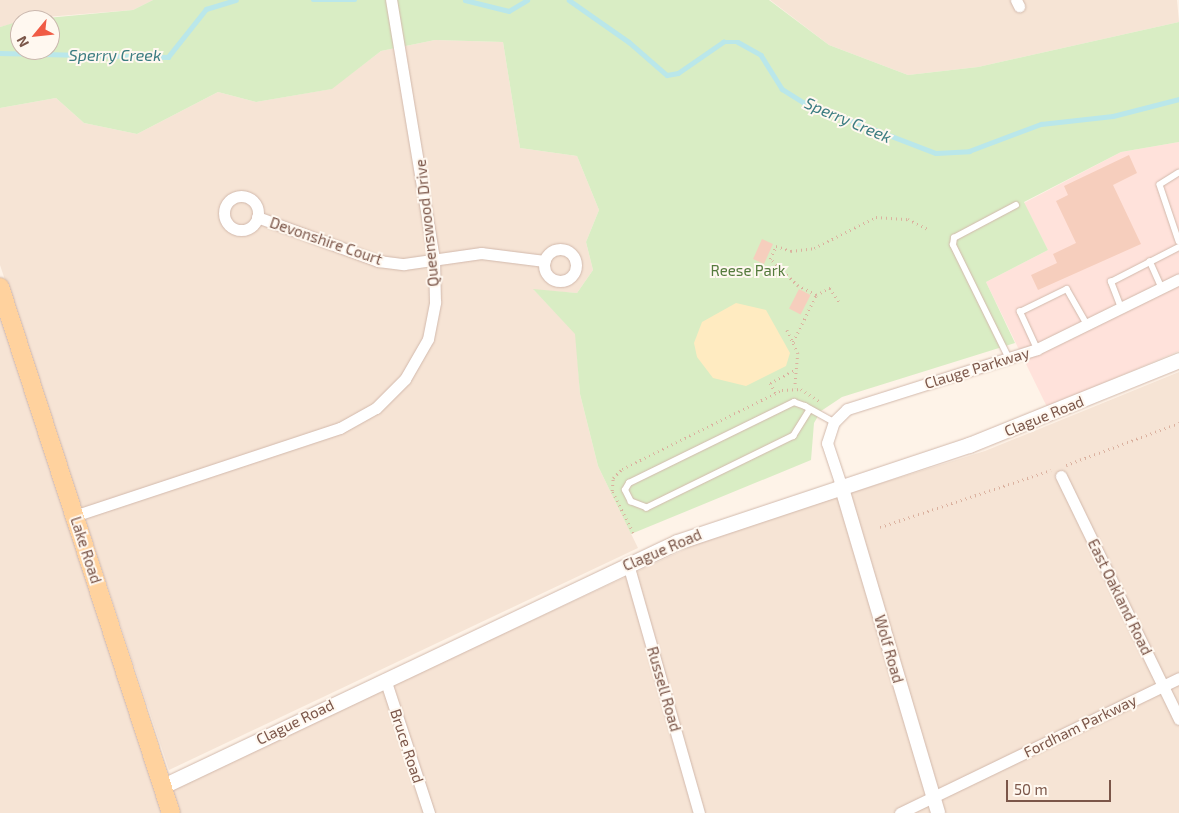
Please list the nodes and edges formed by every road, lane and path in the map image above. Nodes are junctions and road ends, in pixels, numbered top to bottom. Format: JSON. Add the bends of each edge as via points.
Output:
{"nodes":[{"id":1,"x":391,"y":0,"type":"edge"},
{"id":2,"x":1179,"y":173,"type":"edge"},
{"id":3,"x":1016,"y":205,"type":"dead end"},
{"id":4,"x":257,"y":217,"type":"dead end"},
{"id":5,"x":928,"y":229,"type":"dead end"},
{"id":6,"x":1179,"y":241,"type":"edge"},
{"id":7,"x":1179,"y":247,"type":"edge"},
{"id":8,"x":434,"y":259,"type":"junction"},
{"id":9,"x":1150,"y":261,"type":"junction"},
{"id":10,"x":544,"y":262,"type":"dead end"},
{"id":11,"x":1179,"y":279,"type":"edge"},
{"id":12,"x":0,"y":287,"type":"edge"},
{"id":13,"x":1162,"y":288,"type":"junction"},
{"id":14,"x":816,"y":295,"type":"junction"},
{"id":15,"x":839,"y":302,"type":"dead end"},
{"id":16,"x":1121,"y":308,"type":"junction"},
{"id":17,"x":1087,"y":324,"type":"junction"},
{"id":18,"x":787,"y":330,"type":"dead end"},
{"id":19,"x":792,"y":342,"type":"junction"},
{"id":20,"x":1037,"y":349,"type":"junction"},
{"id":21,"x":1009,"y":359,"type":"junction"},
{"id":22,"x":1179,"y":360,"type":"edge"},
{"id":23,"x":796,"y":369,"type":"junction"},
{"id":24,"x":795,"y":388,"type":"dead end"},
{"id":25,"x":775,"y":393,"type":"dead end"},
{"id":26,"x":810,"y":410,"type":"junction"},
{"id":27,"x":834,"y":422,"type":"junction"},
{"id":28,"x":1179,"y":423,"type":"edge"},
{"id":29,"x":1061,"y":476,"type":"dead end"},
{"id":30,"x":841,"y":485,"type":"junction"},
{"id":31,"x":74,"y":516,"type":"junction"},
{"id":32,"x":880,"y":527,"type":"dead end"},
{"id":33,"x":628,"y":564,"type":"junction"},
{"id":34,"x":1179,"y":678,"type":"edge"},
{"id":35,"x":385,"y":679,"type":"junction"},
{"id":36,"x":1164,"y":686,"type":"junction"},
{"id":37,"x":1179,"y":719,"type":"edge"},
{"id":38,"x":163,"y":786,"type":"junction"},
{"id":39,"x":933,"y":797,"type":"junction"},
{"id":40,"x":168,"y":812,"type":"edge"},
{"id":41,"x":428,"y":813,"type":"edge"},
{"id":42,"x":699,"y":813,"type":"edge"},
{"id":43,"x":900,"y":813,"type":"edge"},
{"id":44,"x":938,"y":813,"type":"edge"}],
"edges":[{"from":1,"to":8,"type":"street","name":"Queenswood Drive","via":[[407,80]]},
{"from":2,"to":6,"type":"lane","via":[[1160,185]]},
{"from":3,"to":21,"type":"lane","via":[[954,238],[953,245]]},
{"from":4,"to":8,"type":"street","name":"Devonshire Court","via":[[378,261],[404,264]]},
{"from":5,"to":14,"type":"path","via":[[908,219],[876,217],[802,251],[776,246],[770,259],[798,286]]},
{"from":7,"to":9,"type":"lane"},
{"from":8,"to":10,"type":"street","name":"Devonshire Court","via":[[480,254]]},
{"from":8,"to":31,"type":"street","name":"Queenswood Drive","via":[[435,302],[428,339],[405,380],[376,408],[340,428]]},
{"from":9,"to":13,"type":"lane"},
{"from":9,"to":16,"type":"lane","via":[[1111,282]]},
{"from":11,"to":13,"type":"street","name":"Clauge Parkway"},
{"from":12,"to":31,"type":"main road","name":"Lake Road"},
{"from":13,"to":16,"type":"street","name":"Clauge Parkway"},
{"from":14,"to":15,"type":"path","via":[[830,288]]},
{"from":14,"to":19,"type":"path"},
{"from":16,"to":17,"type":"street","name":"Clauge Parkway"},
{"from":17,"to":20,"type":"street","name":"Clauge Parkway"},
{"from":17,"to":20,"type":"lane","via":[[1067,289],[1020,312]]},
{"from":18,"to":19,"type":"path"},
{"from":19,"to":23,"type":"path","via":[[798,352]]},
{"from":20,"to":21,"type":"street","name":"Clauge Parkway"},
{"from":21,"to":27,"type":"street","name":"Clauge Parkway","via":[[847,409]]},
{"from":22,"to":30,"type":"main road","name":"Clague Road","via":[[969,446]]},
{"from":23,"to":24,"type":"path"},
{"from":23,"to":25,"type":"path","via":[[770,383]]},
{"from":26,"to":26,"type":"lane","via":[[794,402],[629,483],[625,490],[631,502],[647,508],[794,436]]},
{"from":26,"to":27,"type":"lane"},
{"from":27,"to":30,"type":"street","via":[[827,443]]},
{"from":28,"to":32,"type":"path","via":[[1109,452]]},
{"from":29,"to":36,"type":"street","name":"East Oakland Road"},
{"from":30,"to":33,"type":"main road","name":"Clague Road","via":[[748,515]]},
{"from":30,"to":39,"type":"street","name":"Wolf Road"},
{"from":31,"to":38,"type":"main road","name":"Lake Road"},
{"from":33,"to":35,"type":"main road","name":"Clague Road"},
{"from":33,"to":42,"type":"street","name":"Russell Road"},
{"from":34,"to":36,"type":"street","name":"Fordham Parkway"},
{"from":35,"to":38,"type":"main road","name":"Clague Road"},
{"from":35,"to":41,"type":"street","name":"Bruce Road"},
{"from":36,"to":37,"type":"street","name":"East Oakland Road"},
{"from":36,"to":39,"type":"street","name":"Fordham Parkway"},
{"from":38,"to":40,"type":"main road","name":"Lake Road"},
{"from":39,"to":43,"type":"street","name":"Fordham Parkway"},
{"from":39,"to":44,"type":"street","name":"Wolf Road"}]}
